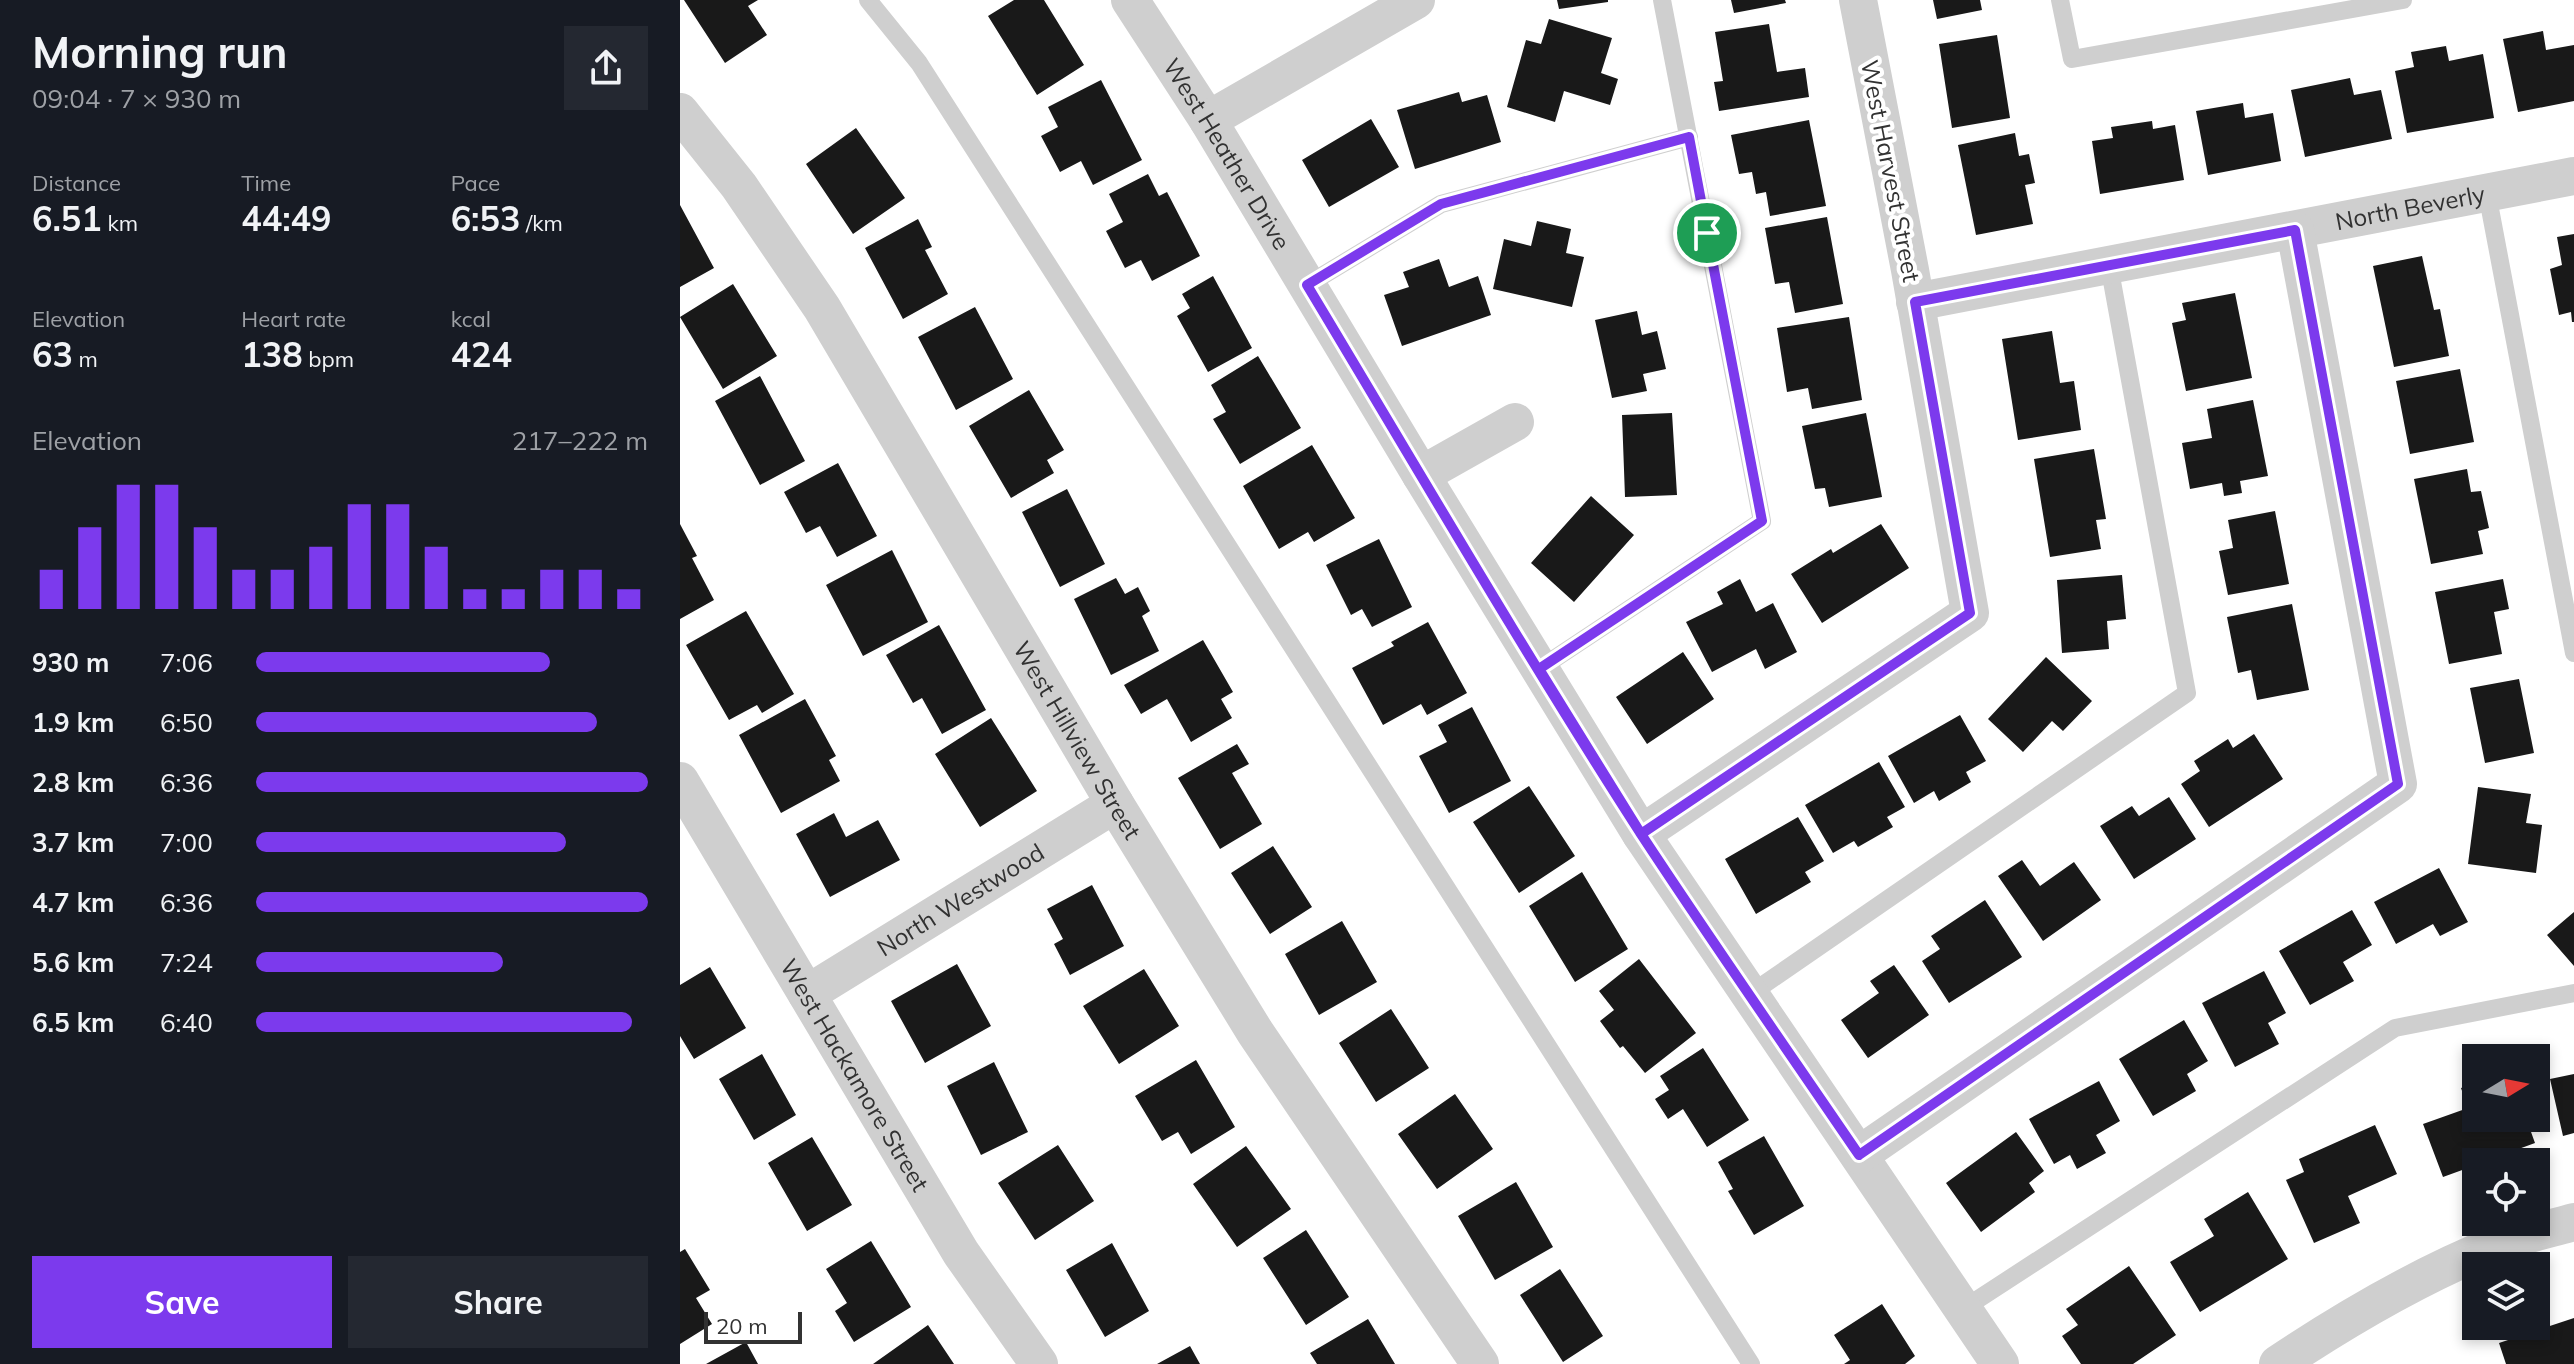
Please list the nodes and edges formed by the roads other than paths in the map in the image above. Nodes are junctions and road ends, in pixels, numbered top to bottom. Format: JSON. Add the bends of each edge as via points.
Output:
{"nodes":[{"id":1,"x":868,"y":0,"type":"edge"},
{"id":2,"x":1130,"y":0,"type":"edge"},
{"id":3,"x":1416,"y":0,"type":"edge"},
{"id":4,"x":1662,"y":0,"type":"edge"},
{"id":5,"x":1858,"y":0,"type":"edge"},
{"id":6,"x":2060,"y":0,"type":"edge"},
{"id":7,"x":2403,"y":0,"type":"edge"},
{"id":8,"x":680,"y":112,"type":"edge"},
{"id":9,"x":1208,"y":120,"type":"junction"},
{"id":10,"x":1689,"y":137,"type":"junction"},
{"id":11,"x":2574,"y":176,"type":"edge"},
{"id":12,"x":2487,"y":193,"type":"junction"},
{"id":13,"x":2295,"y":230,"type":"junction"},
{"id":14,"x":2109,"y":265,"type":"junction"},
{"id":15,"x":1307,"y":285,"type":"junction"},
{"id":16,"x":1915,"y":302,"type":"junction"},
{"id":17,"x":1515,"y":422,"type":"dead end"},
{"id":18,"x":1421,"y":475,"type":"junction"},
{"id":19,"x":2574,"y":653,"type":"edge"},
{"id":20,"x":1539,"y":669,"type":"junction"},
{"id":21,"x":681,"y":787,"type":"edge"},
{"id":22,"x":1115,"y":804,"type":"junction"},
{"id":23,"x":1641,"y":834,"type":"junction"},
{"id":24,"x":2574,"y":993,"type":"edge"},
{"id":25,"x":807,"y":994,"type":"junction"},
{"id":26,"x":1750,"y":994,"type":"junction"},
{"id":27,"x":1859,"y":1155,"type":"junction"},
{"id":28,"x":2574,"y":1222,"type":"edge"},
{"id":29,"x":1963,"y":1309,"type":"junction"},
{"id":30,"x":1039,"y":1364,"type":"edge"},
{"id":31,"x":1480,"y":1364,"type":"edge"},
{"id":32,"x":1751,"y":1364,"type":"edge"},
{"id":33,"x":2000,"y":1364,"type":"edge"},
{"id":34,"x":2278,"y":1364,"type":"edge"}],
"edges":[{"from":1,"to":32,"type":"lane","via":[[919,63]]},
{"from":2,"to":9,"type":"street","name":"West Heather Drive"},
{"from":3,"to":9,"type":"street"},
{"from":4,"to":10,"type":"lane"},
{"from":5,"to":16,"type":"street","name":"West Harvest Street"},
{"from":6,"to":7,"type":"lane","via":[[2072,59]]},
{"from":8,"to":22,"type":"street","name":"West Hillview Street","via":[[739,186],[822,308]]},
{"from":9,"to":15,"type":"street","name":"West Heather Drive"},
{"from":10,"to":15,"type":"lane","via":[[1441,204]]},
{"from":10,"to":20,"type":"lane","via":[[1762,521]]},
{"from":11,"to":12,"type":"street","name":"North Beverly"},
{"from":12,"to":13,"type":"street","name":"North Beverly"},
{"from":12,"to":19,"type":"lane"},
{"from":13,"to":14,"type":"street","name":"North Beverly"},
{"from":13,"to":27,"type":"street","via":[[2398,784]]},
{"from":14,"to":16,"type":"street","name":"North Beverly"},
{"from":14,"to":26,"type":"lane","via":[[2187,693]]},
{"from":15,"to":18,"type":"street","name":"West Heather Drive"},
{"from":16,"to":23,"type":"street","name":"West Harvest Street","via":[[1970,613]]},
{"from":17,"to":18,"type":"street"},
{"from":18,"to":20,"type":"street","name":"West Heather Drive"},
{"from":20,"to":23,"type":"street","name":"West Heather Drive"},
{"from":21,"to":25,"type":"street","name":"West Hackamore Street"},
{"from":22,"to":25,"type":"street","name":"North Westwood"},
{"from":22,"to":31,"type":"street","name":"West Hillview Street","via":[[1255,1032]]},
{"from":23,"to":26,"type":"street","name":"West Heather Drive"},
{"from":24,"to":29,"type":"lane","via":[[2395,1028]]},
{"from":25,"to":30,"type":"street","name":"West Hackamore Street","via":[[961,1253]]},
{"from":26,"to":27,"type":"street","name":"West Heather Drive"},
{"from":27,"to":29,"type":"street","name":"West Heather Drive"},
{"from":28,"to":34,"type":"street","via":[[2499,1244],[2411,1283]]},
{"from":29,"to":33,"type":"street","name":"West Heather Drive"}]}
